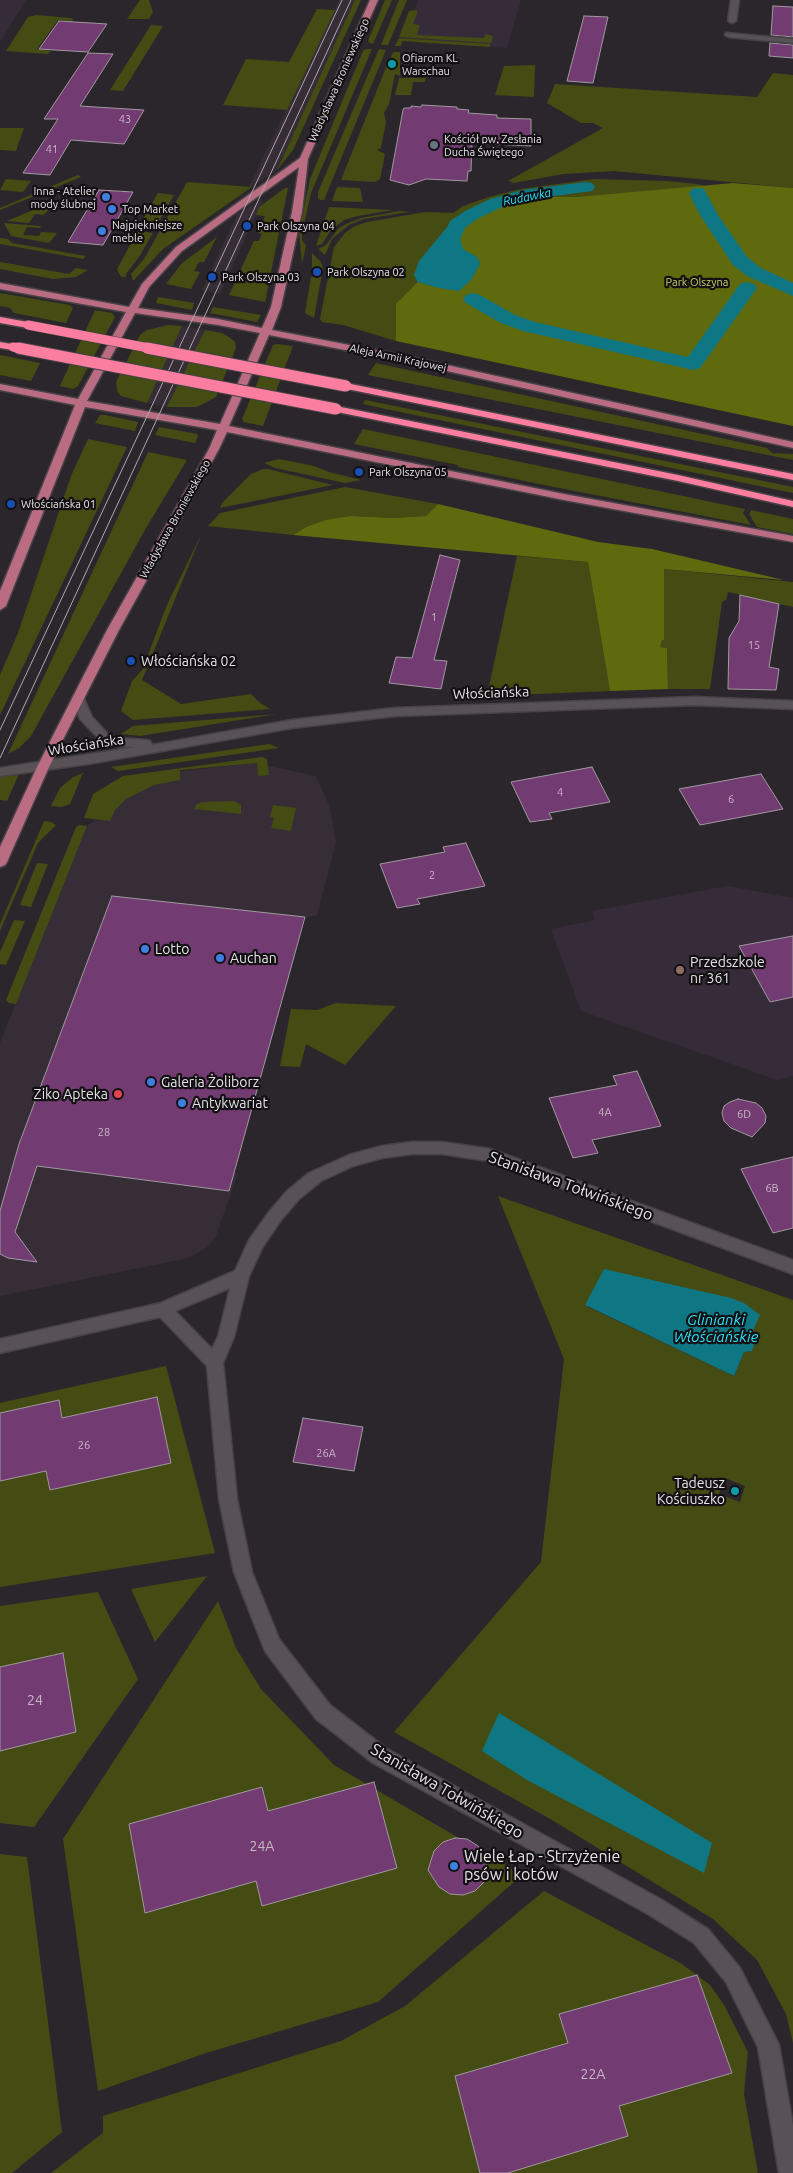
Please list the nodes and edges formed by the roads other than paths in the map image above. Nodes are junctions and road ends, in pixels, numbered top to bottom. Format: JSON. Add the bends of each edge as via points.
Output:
{"nodes":[{"id":1,"x":374,"y":0,"type":"edge"},
{"id":2,"x":735,"y":0,"type":"edge"},
{"id":3,"x":732,"y":21,"type":"dead end"},
{"id":4,"x":729,"y":35,"type":"dead end"},
{"id":5,"x":793,"y":41,"type":"edge"},
{"id":6,"x":304,"y":159,"type":"junction"},
{"id":7,"x":0,"y":286,"type":"edge"},
{"id":8,"x":132,"y":310,"type":"junction"},
{"id":9,"x":0,"y":320,"type":"edge"},
{"id":10,"x":266,"y":331,"type":"junction"},
{"id":11,"x":0,"y":345,"type":"edge"},
{"id":12,"x":0,"y":387,"type":"edge"},
{"id":13,"x":82,"y":403,"type":"junction"},
{"id":14,"x":224,"y":428,"type":"junction"},
{"id":15,"x":793,"y":445,"type":"edge"},
{"id":16,"x":793,"y":477,"type":"edge"},
{"id":17,"x":793,"y":504,"type":"edge"},
{"id":18,"x":793,"y":539,"type":"edge"},
{"id":19,"x":0,"y":606,"type":"edge"},
{"id":20,"x":78,"y":699,"type":"junction"},
{"id":21,"x":793,"y":705,"type":"edge"},
{"id":22,"x":192,"y":742,"type":"junction"},
{"id":23,"x":43,"y":767,"type":"junction"},
{"id":24,"x":0,"y":772,"type":"edge"},
{"id":25,"x":0,"y":862,"type":"edge"},
{"id":26,"x":793,"y":1267,"type":"edge"},
{"id":27,"x":241,"y":1276,"type":"junction"},
{"id":28,"x":163,"y":1309,"type":"junction"},
{"id":29,"x":0,"y":1346,"type":"edge"},
{"id":30,"x":215,"y":1363,"type":"junction"},
{"id":31,"x":790,"y":2173,"type":"edge"}],
"edges":[{"from":1,"to":6,"type":"main road","name":"Władysława Broniewskiego"},
{"from":2,"to":3,"type":"street"},
{"from":4,"to":5,"type":"street"},
{"from":6,"to":8,"type":"main road","name":"Władysława Broniewskiego","via":[[174,253],[151,279]]},
{"from":6,"to":10,"type":"main road","name":"Władysława Broniewskiego","via":[[297,212],[276,307]]},
{"from":7,"to":8,"type":"main road","name":"Aleja Armii Krajowej"},
{"from":8,"to":10,"type":"main road","name":"Aleja Armii Krajowej"},
{"from":8,"to":13,"type":"main road","name":"Władysława Broniewskiego"},
{"from":9,"to":16,"type":"highway","bridge":true,"via":[[559,428]]},
{"from":10,"to":14,"type":"main road","name":"Władysława Broniewskiego"},
{"from":10,"to":15,"type":"main road","name":"Aleja Armii Krajowej"},
{"from":11,"to":17,"type":"highway","bridge":true,"via":[[336,409]]},
{"from":12,"to":13,"type":"main road"},
{"from":13,"to":14,"type":"main road"},
{"from":13,"to":19,"type":"main road","name":"Władysława Broniewskiego"},
{"from":14,"to":18,"type":"main road","via":[[564,497]]},
{"from":14,"to":20,"type":"main road","name":"Władysława Broniewskiego"},
{"from":20,"to":22,"type":"street","name":"Włościańska","via":[[86,719],[105,738],[143,744]]},
{"from":20,"to":23,"type":"main road","name":"Władysława Broniewskiego"},
{"from":21,"to":22,"type":"street","name":"Włościańska","via":[[677,702],[395,712],[292,724]]},
{"from":22,"to":23,"type":"street","name":"Włościańska"},
{"from":23,"to":24,"type":"street","name":"Włościańska"},
{"from":23,"to":25,"type":"main road","name":"Władysława Broniewskiego"},
{"from":26,"to":27,"type":"street","name":"Stanisława Tołwińskiego","via":[[490,1155],[442,1148],[412,1148],[348,1161],[315,1177],[275,1216],[256,1244]]},
{"from":27,"to":28,"type":"street"},
{"from":27,"to":30,"type":"street","name":"Stanisława Tołwińskiego","via":[[226,1336]]},
{"from":28,"to":29,"type":"street"},
{"from":28,"to":30,"type":"street"},
{"from":30,"to":31,"type":"street","name":"Stanisława Tołwińskiego","via":[[228,1499],[243,1572],[272,1646],[323,1712],[380,1756],[700,1936],[733,1975],[768,2045]]}]}
